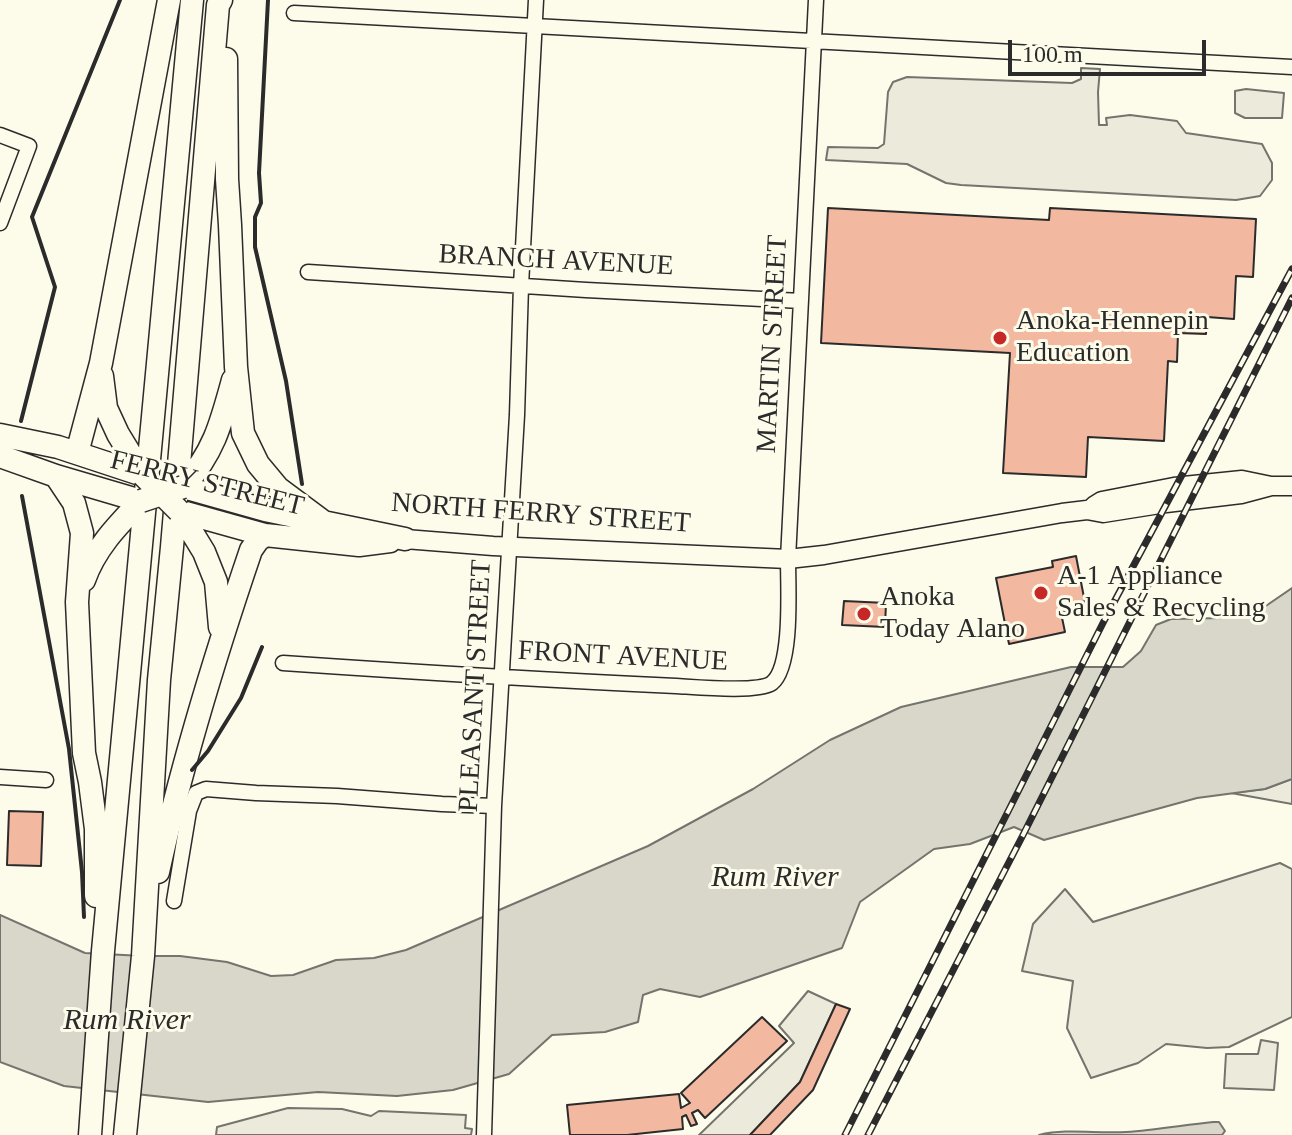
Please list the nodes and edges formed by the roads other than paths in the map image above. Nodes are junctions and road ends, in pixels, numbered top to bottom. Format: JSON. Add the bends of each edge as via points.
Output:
{"nodes":[{"id":1,"x":169,"y":0,"type":"edge"},
{"id":2,"x":192,"y":0,"type":"edge"},
{"id":3,"x":223,"y":0,"type":"edge"},
{"id":4,"x":536,"y":0,"type":"edge"},
{"id":5,"x":816,"y":0,"type":"edge"},
{"id":6,"x":294,"y":13,"type":"dead end"},
{"id":7,"x":534,"y":26,"type":"junction"},
{"id":8,"x":813,"y":41,"type":"junction"},
{"id":9,"x":1292,"y":67,"type":"edge"},
{"id":10,"x":0,"y":135,"type":"edge"},
{"id":11,"x":0,"y":223,"type":"edge"},
{"id":12,"x":308,"y":272,"type":"dead end"},
{"id":13,"x":521,"y":286,"type":"junction"},
{"id":14,"x":801,"y":301,"type":"junction"},
{"id":15,"x":101,"y":363,"type":"junction"},
{"id":16,"x":236,"y":367,"type":"junction"},
{"id":17,"x":0,"y":435,"type":"edge"},
{"id":18,"x":77,"y":453,"type":"junction"},
{"id":19,"x":0,"y":456,"type":"edge"},
{"id":20,"x":143,"y":475,"type":"junction"},
{"id":21,"x":56,"y":476,"type":"junction"},
{"id":22,"x":1292,"y":486,"type":"edge"},
{"id":23,"x":162,"y":494,"type":"junction"},
{"id":24,"x":179,"y":511,"type":"junction"},
{"id":25,"x":325,"y":523,"type":"junction"},
{"id":26,"x":265,"y":535,"type":"junction"},
{"id":27,"x":405,"y":539,"type":"junction"},
{"id":28,"x":510,"y":547,"type":"junction"},
{"id":29,"x":788,"y":559,"type":"junction"},
{"id":30,"x":77,"y":602,"type":"junction"},
{"id":31,"x":221,"y":636,"type":"junction"},
{"id":32,"x":283,"y":663,"type":"dead end"},
{"id":33,"x":502,"y":677,"type":"junction"},
{"id":34,"x":769,"y":686,"type":"joint"},
{"id":35,"x":0,"y":777,"type":"edge"},
{"id":36,"x":46,"y":780,"type":"dead end"},
{"id":37,"x":494,"y":806,"type":"junction"},
{"id":38,"x":174,"y":901,"type":"dead end"},
{"id":39,"x":143,"y":928,"type":"junction"},
{"id":40,"x":103,"y":951,"type":"junction"},
{"id":41,"x":90,"y":1135,"type":"edge"},
{"id":42,"x":125,"y":1135,"type":"edge"},
{"id":43,"x":484,"y":1135,"type":"edge"}],
"edges":[{"from":1,"to":15,"type":"highway"},
{"from":2,"to":40,"type":"highway"},
{"from":3,"to":16,"type":"highway"},
{"from":3,"to":39,"type":"highway","via":[[218,5],[159,680]]},
{"from":4,"to":7,"type":"street","name":"PLEASANT STREET"},
{"from":5,"to":8,"type":"street","name":"MARTIN STREET"},
{"from":6,"to":7,"type":"street"},
{"from":7,"to":8,"type":"street"},
{"from":7,"to":13,"type":"street","name":"PLEASANT STREET"},
{"from":8,"to":9,"type":"street"},
{"from":8,"to":14,"type":"street","name":"MARTIN STREET"},
{"from":10,"to":11,"type":"street","via":[[29,146]]},
{"from":12,"to":13,"type":"street","name":"BRANCH AVENUE"},
{"from":13,"to":14,"type":"street","name":"BRANCH AVENUE"},
{"from":13,"to":28,"type":"street","name":"PLEASANT STREET"},
{"from":14,"to":29,"type":"street","name":"MARTIN STREET"},
{"from":15,"to":18,"type":"highway"},
{"from":15,"to":20,"type":"highway","via":[[106,408]]},
{"from":16,"to":23,"type":"highway","via":[[213,443]]},
{"from":16,"to":25,"type":"highway","via":[[243,433],[258,464],[278,488]]},
{"from":17,"to":18,"type":"highway","name":"NORTH FERRY STREET"},
{"from":18,"to":20,"type":"highway","name":"NORTH FERRY STREET"},
{"from":19,"to":21,"type":"highway","name":"FERRY STREET"},
{"from":20,"to":23,"type":"highway","name":"NORTH FERRY STREET","bridge":true},
{"from":21,"to":23,"type":"highway","name":"FERRY STREET","via":[[104,490]]},
{"from":21,"to":30,"type":"highway","via":[[74,503],[82,533]]},
{"from":22,"to":29,"type":"main road","name":"NORTH FERRY STREET","via":[[1242,480],[1174,487],[1102,501],[1087,510]]},
{"from":23,"to":24,"type":"highway","name":"FERRY STREET","bridge":true},
{"from":23,"to":25,"type":"highway","name":"NORTH FERRY STREET","via":[[212,496]]},
{"from":23,"to":30,"type":"highway","via":[[106,538],[89,565]]},
{"from":24,"to":26,"type":"highway","name":"FERRY STREET"},
{"from":24,"to":31,"type":"highway","via":[[216,582]]},
{"from":25,"to":27,"type":"highway","name":"NORTH FERRY STREET"},
{"from":26,"to":27,"type":"highway","name":"FERRY STREET","via":[[359,545]]},
{"from":26,"to":31,"type":"highway","via":[[251,550]]},
{"from":27,"to":28,"type":"main road","name":"NORTH FERRY STREET"},
{"from":28,"to":29,"type":"main road","name":"NORTH FERRY STREET"},
{"from":28,"to":33,"type":"street","name":"PLEASANT STREET"},
{"from":29,"to":34,"type":"street","name":"MARTIN STREET","via":[[784,659]]},
{"from":30,"to":40,"type":"highway","via":[[84,753],[96,829],[96,939]]},
{"from":31,"to":39,"type":"highway"},
{"from":32,"to":33,"type":"street","name":"FRONT AVENUE"},
{"from":33,"to":34,"type":"street","name":"FRONT AVENUE"},
{"from":33,"to":37,"type":"street","name":"PLEASANT STREET"},
{"from":35,"to":36,"type":"street"},
{"from":37,"to":38,"type":"street","via":[[206,789],[196,793],[189,811]]},
{"from":37,"to":43,"type":"street","name":"PLEASANT STREET"},
{"from":39,"to":42,"type":"highway"},
{"from":40,"to":41,"type":"highway"}]}
